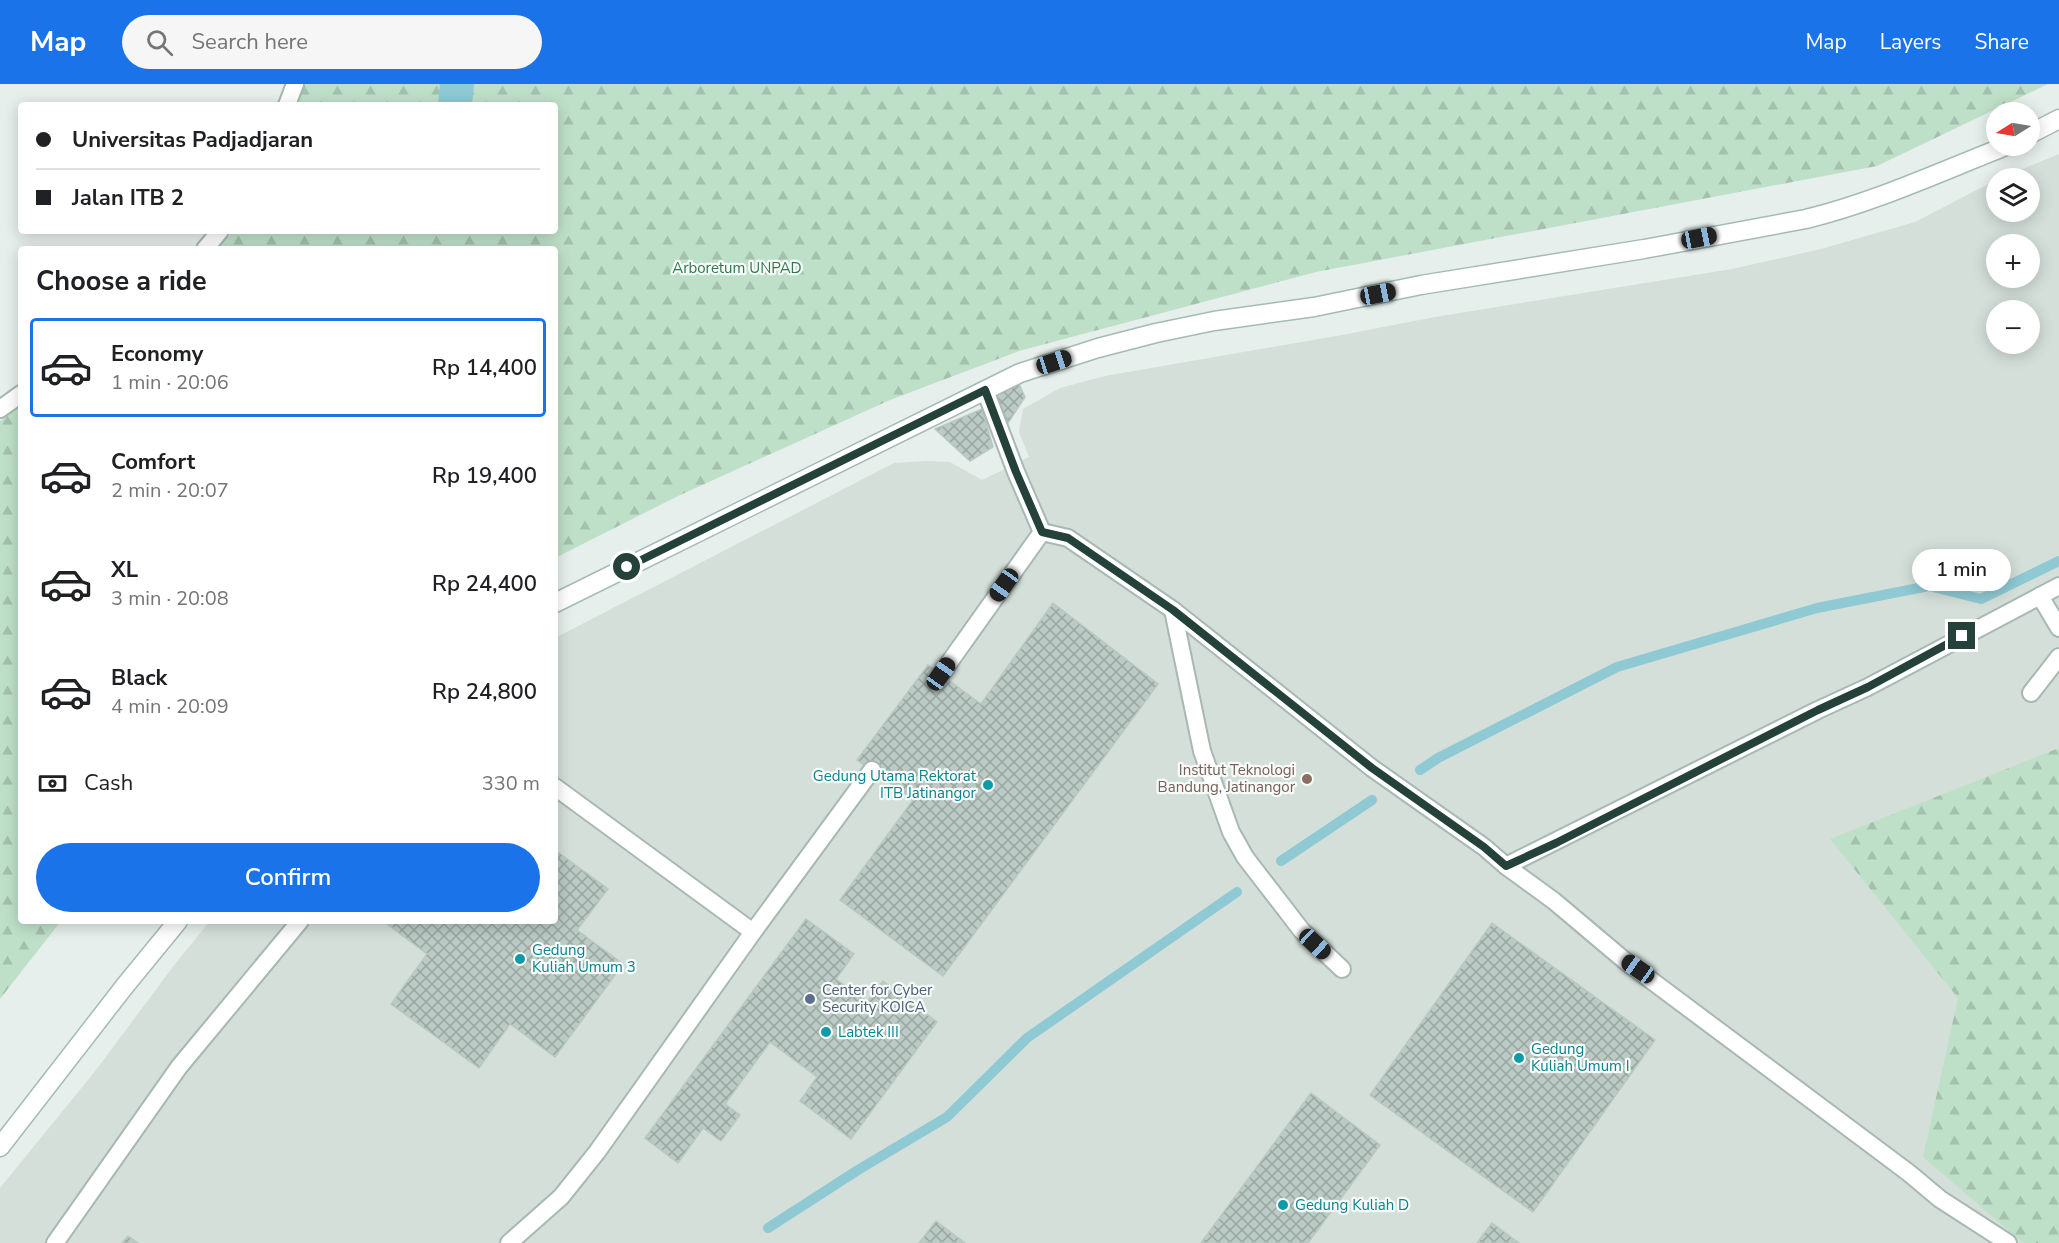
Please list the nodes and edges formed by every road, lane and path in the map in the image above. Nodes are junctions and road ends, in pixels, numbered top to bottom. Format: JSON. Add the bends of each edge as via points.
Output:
{"nodes":[{"id":1,"x":295,"y":84,"type":"edge"},
{"id":2,"x":288,"y":102,"type":"edge"},
{"id":3,"x":2059,"y":119,"type":"edge"},
{"id":4,"x":2040,"y":129,"type":"edge"},
{"id":5,"x":1986,"y":154,"type":"edge"},
{"id":6,"x":218,"y":234,"type":"edge"},
{"id":7,"x":208,"y":246,"type":"edge"},
{"id":8,"x":985,"y":390,"type":"junction"},
{"id":9,"x":18,"y":396,"type":"edge"},
{"id":10,"x":0,"y":409,"type":"edge"},
{"id":11,"x":1042,"y":532,"type":"junction"},
{"id":12,"x":2059,"y":586,"type":"edge"},
{"id":13,"x":2040,"y":596,"type":"junction"},
{"id":14,"x":558,"y":602,"type":"edge"},
{"id":15,"x":1173,"y":610,"type":"junction"},
{"id":16,"x":2059,"y":628,"type":"edge"},
{"id":17,"x":2059,"y":657,"type":"edge"},
{"id":18,"x":941,"y":674,"type":"dead end"},
{"id":19,"x":2031,"y":693,"type":"dead end"},
{"id":20,"x":872,"y":770,"type":"dead end"},
{"id":21,"x":558,"y":790,"type":"edge"},
{"id":22,"x":1506,"y":866,"type":"junction"},
{"id":23,"x":176,"y":924,"type":"edge"},
{"id":24,"x":298,"y":924,"type":"edge"},
{"id":25,"x":753,"y":932,"type":"junction"},
{"id":26,"x":1342,"y":969,"type":"dead end"},
{"id":27,"x":0,"y":1147,"type":"edge"},
{"id":28,"x":56,"y":1243,"type":"edge"},
{"id":29,"x":509,"y":1243,"type":"edge"},
{"id":30,"x":2007,"y":1243,"type":"edge"}],
"edges":[{"from":1,"to":2,"type":"lane"},
{"from":3,"to":4,"type":"main road"},
{"from":5,"to":8,"type":"main road","via":[[1911,185],[1817,216],[1156,333],[1020,373]]},
{"from":6,"to":7,"type":"lane"},
{"from":8,"to":11,"type":"lane"},
{"from":8,"to":14,"type":"main road"},
{"from":9,"to":10,"type":"lane"},
{"from":11,"to":15,"type":"lane","via":[[1068,538]]},
{"from":11,"to":18,"type":"lane"},
{"from":12,"to":13,"type":"lane"},
{"from":13,"to":16,"type":"lane"},
{"from":13,"to":22,"type":"lane","via":[[1868,687]]},
{"from":15,"to":22,"type":"lane","via":[[1372,768]]},
{"from":15,"to":26,"type":"lane","via":[[1202,751],[1231,832],[1245,857],[1302,931]]},
{"from":17,"to":19,"type":"lane"},
{"from":20,"to":25,"type":"lane"},
{"from":21,"to":25,"type":"lane"},
{"from":22,"to":30,"type":"lane","via":[[1940,1199]]},
{"from":23,"to":27,"type":"main road"},
{"from":24,"to":28,"type":"lane","via":[[179,1067]]},
{"from":25,"to":29,"type":"lane","via":[[597,1152],[561,1197]]}]}
